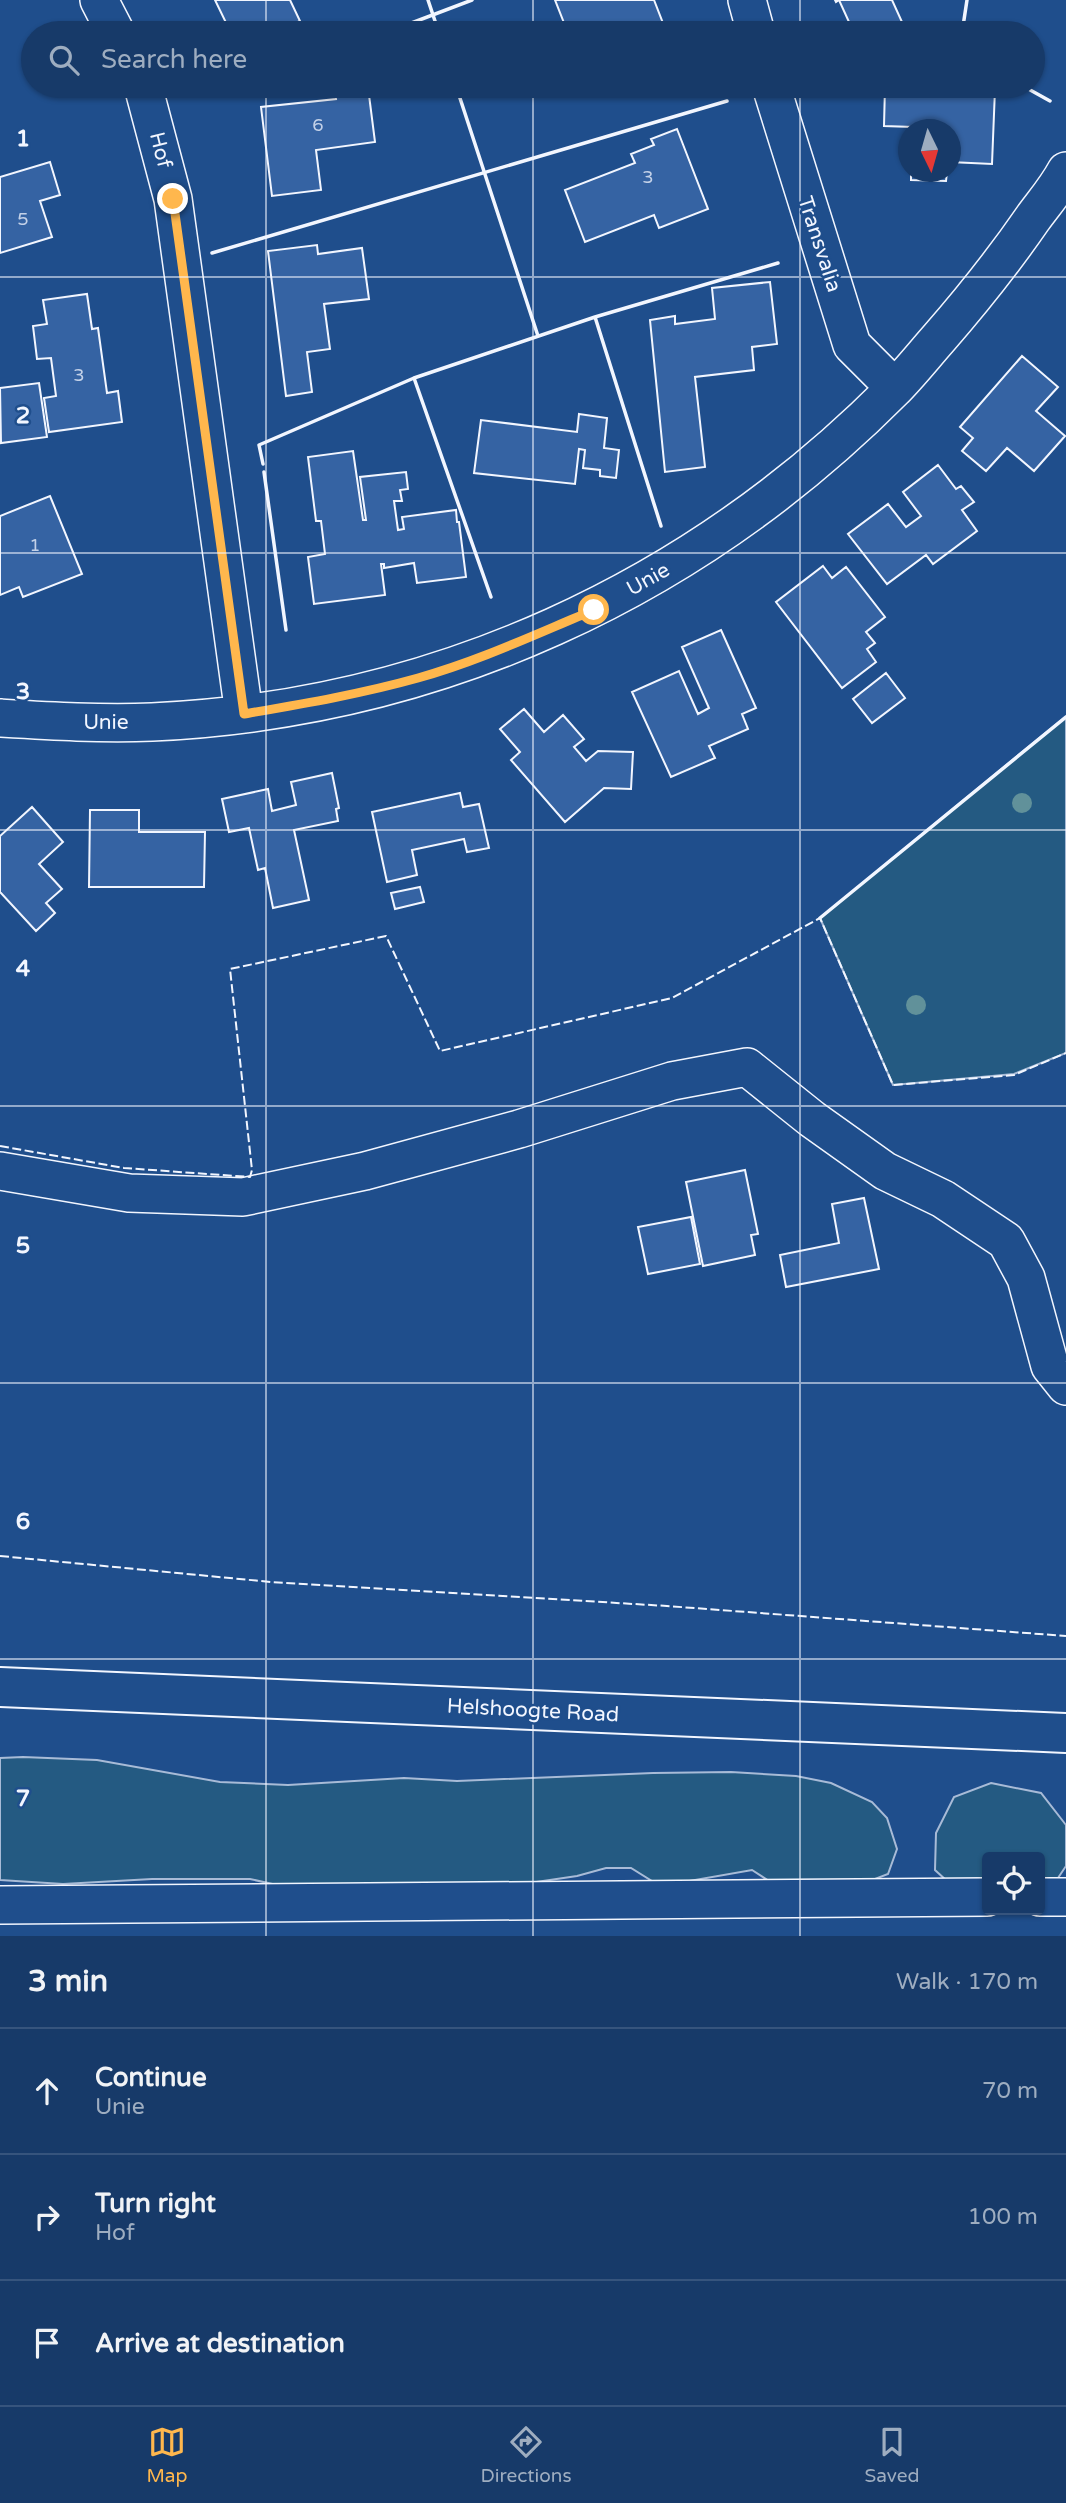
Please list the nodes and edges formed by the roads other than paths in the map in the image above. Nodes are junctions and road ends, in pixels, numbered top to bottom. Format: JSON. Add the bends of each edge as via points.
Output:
{"nodes":[{"id":1,"x":99,"y":0,"type":"edge"},
{"id":2,"x":747,"y":0,"type":"edge"},
{"id":3,"x":110,"y":21,"type":"edge"},
{"id":4,"x":753,"y":21,"type":"edge"},
{"id":5,"x":146,"y":98,"type":"edge"},
{"id":6,"x":775,"y":98,"type":"edge"},
{"id":7,"x":1066,"y":171,"type":"edge"},
{"id":8,"x":895,"y":388,"type":"junction"},
{"id":9,"x":244,"y":714,"type":"junction"},
{"id":10,"x":0,"y":718,"type":"edge"},
{"id":11,"x":0,"y":1171,"type":"edge"},
{"id":12,"x":1066,"y":1386,"type":"edge"},
{"id":13,"x":0,"y":1686,"type":"edge"},
{"id":14,"x":1066,"y":1734,"type":"edge"},
{"id":15,"x":1045,"y":1897,"type":"edge"},
{"id":16,"x":1066,"y":1897,"type":"edge"},
{"id":17,"x":982,"y":1898,"type":"edge"},
{"id":18,"x":0,"y":1905,"type":"edge"}],
"edges":[{"from":1,"to":3,"type":"street"},
{"from":2,"to":4,"type":"street"},
{"from":5,"to":9,"type":"street","name":"Hof","via":[[173,199]]},
{"from":6,"to":8,"type":"street","name":"Transvalia","via":[[852,345]]},
{"from":7,"to":8,"type":"street","name":"Unie","via":[[969,304]]},
{"from":8,"to":9,"type":"street","name":"Unie","via":[[778,493],[681,560],[594,610],[419,678]]},
{"from":9,"to":10,"type":"street","name":"Unie","via":[[153,722]]},
{"from":11,"to":12,"type":"street","via":[[129,1193],[243,1197],[365,1171],[672,1081],[747,1067],[885,1171],[943,1199],[1006,1241],[1026,1278],[1050,1366]]},
{"from":13,"to":14,"type":"main road","name":"Helshoogte Road"},
{"from":15,"to":16,"type":"street"},
{"from":17,"to":18,"type":"street"}]}
